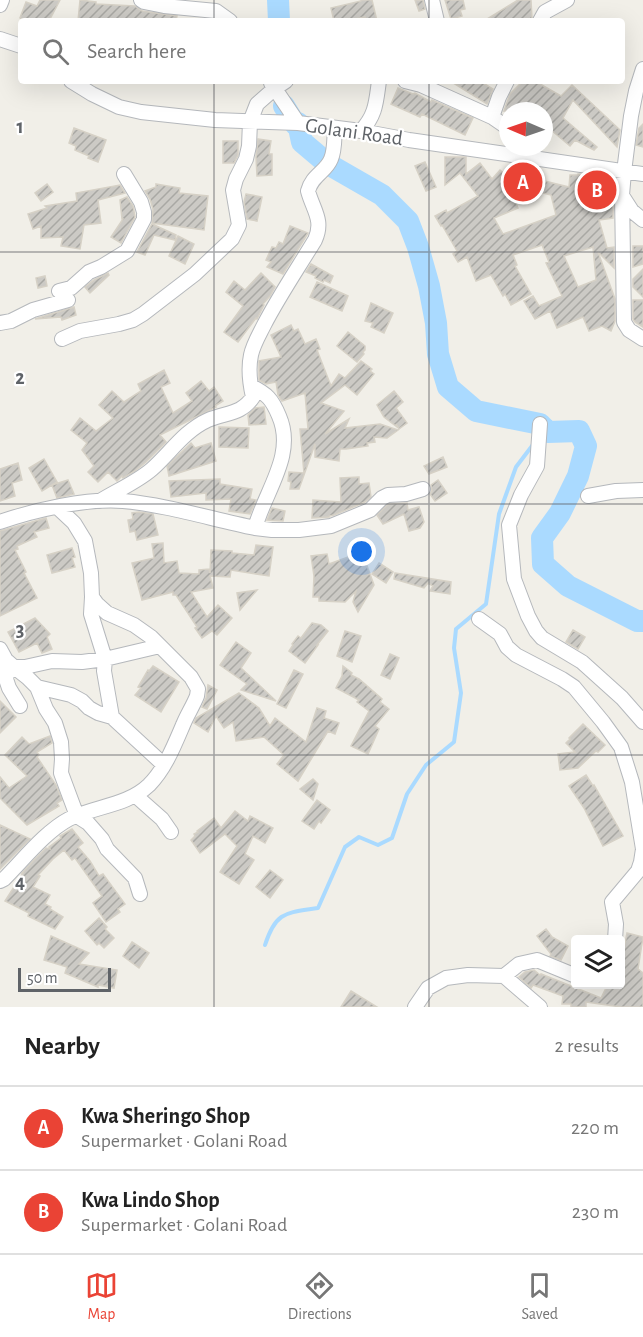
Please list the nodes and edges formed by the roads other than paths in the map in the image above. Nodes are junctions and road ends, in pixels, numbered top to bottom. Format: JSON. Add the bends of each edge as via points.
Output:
{"nodes":[{"id":1,"x":2,"y":0,"type":"edge"},
{"id":2,"x":141,"y":0,"type":"edge"},
{"id":3,"x":432,"y":0,"type":"edge"},
{"id":4,"x":567,"y":0,"type":"edge"},
{"id":5,"x":0,"y":5,"type":"edge"},
{"id":6,"x":226,"y":18,"type":"edge"},
{"id":7,"x":436,"y":18,"type":"edge"},
{"id":8,"x":542,"y":18,"type":"edge"},
{"id":9,"x":0,"y":39,"type":"edge"},
{"id":10,"x":18,"y":45,"type":"edge"},
{"id":11,"x":643,"y":69,"type":"edge"},
{"id":12,"x":76,"y":84,"type":"edge"},
{"id":13,"x":379,"y":84,"type":"edge"},
{"id":14,"x":424,"y":84,"type":"edge"},
{"id":15,"x":506,"y":84,"type":"edge"},
{"id":16,"x":272,"y":85,"type":"edge"},
{"id":17,"x":492,"y":117,"type":"junction"},
{"id":18,"x":250,"y":122,"type":"junction"},
{"id":19,"x":499,"y":122,"type":"edge"},
{"id":20,"x":298,"y":123,"type":"junction"},
{"id":21,"x":335,"y":129,"type":"junction"},
{"id":22,"x":361,"y":131,"type":"junction"},
{"id":23,"x":548,"y":156,"type":"edge"},
{"id":24,"x":555,"y":161,"type":"junction"},
{"id":25,"x":624,"y":172,"type":"junction"},
{"id":26,"x":124,"y":174,"type":"dead end"},
{"id":27,"x":643,"y":174,"type":"edge"},
{"id":28,"x":622,"y":195,"type":"junction"},
{"id":29,"x":643,"y":220,"type":"edge"},
{"id":30,"x":0,"y":323,"type":"edge"},
{"id":31,"x":62,"y":339,"type":"dead end"},
{"id":32,"x":643,"y":339,"type":"edge"},
{"id":33,"x":251,"y":386,"type":"junction"},
{"id":34,"x":540,"y":424,"type":"dead end"},
{"id":35,"x":423,"y":489,"type":"dead end"},
{"id":36,"x":643,"y":490,"type":"edge"},
{"id":37,"x":588,"y":496,"type":"dead end"},
{"id":38,"x":100,"y":501,"type":"junction"},
{"id":39,"x":58,"y":508,"type":"junction"},
{"id":40,"x":0,"y":522,"type":"edge"},
{"id":41,"x":255,"y":528,"type":"junction"},
{"id":42,"x":92,"y":597,"type":"junction"},
{"id":43,"x":479,"y":620,"type":"dead end"},
{"id":44,"x":160,"y":646,"type":"junction"},
{"id":45,"x":105,"y":659,"type":"junction"},
{"id":46,"x":4,"y":665,"type":"edge"},
{"id":47,"x":32,"y":682,"type":"junction"},
{"id":48,"x":20,"y":706,"type":"dead end"},
{"id":49,"x":112,"y":717,"type":"junction"},
{"id":50,"x":643,"y":722,"type":"edge"},
{"id":51,"x":164,"y":765,"type":"junction"},
{"id":52,"x":136,"y":796,"type":"junction"},
{"id":53,"x":77,"y":816,"type":"junction"},
{"id":54,"x":171,"y":831,"type":"dead end"},
{"id":55,"x":643,"y":845,"type":"edge"},
{"id":56,"x":0,"y":881,"type":"edge"},
{"id":57,"x":140,"y":894,"type":"dead end"},
{"id":58,"x":615,"y":935,"type":"edge"},
{"id":59,"x":571,"y":974,"type":"edge"},
{"id":60,"x":504,"y":976,"type":"junction"},
{"id":61,"x":415,"y":1007,"type":"edge"},
{"id":62,"x":540,"y":1007,"type":"edge"}],
"edges":[{"from":1,"to":5,"type":"street"},
{"from":2,"to":6,"type":"street","via":[[216,11]]},
{"from":3,"to":7,"type":"street"},
{"from":4,"to":8,"type":"street"},
{"from":9,"to":10,"type":"street"},
{"from":11,"to":25,"type":"street","via":[[630,117]]},
{"from":12,"to":18,"type":"street","name":"Golani Road","via":[[119,107]]},
{"from":13,"to":22,"type":"street","via":[[374,112]]},
{"from":14,"to":17,"type":"street"},
{"from":15,"to":17,"type":"street"},
{"from":16,"to":18,"type":"street","via":[[257,104]]},
{"from":16,"to":20,"type":"street"},
{"from":17,"to":19,"type":"street"},
{"from":18,"to":20,"type":"street","name":"Golani Road"},
{"from":18,"to":31,"type":"street","via":[[246,159],[233,190],[239,225],[232,239],[195,274],[133,320],[80,331]]},
{"from":20,"to":21,"type":"street","name":"Golani Road"},
{"from":21,"to":22,"type":"street","name":"Golani Road"},
{"from":21,"to":33,"type":"street","via":[[331,160],[308,191],[318,216],[318,233],[257,339],[251,355]]},
{"from":22,"to":24,"type":"street","name":"Golani Road"},
{"from":23,"to":24,"type":"street"},
{"from":24,"to":25,"type":"street","name":"Golani Road"},
{"from":25,"to":27,"type":"street","name":"Golani Road"},
{"from":25,"to":28,"type":"street"},
{"from":26,"to":30,"type":"street","via":[[144,212],[127,251],[89,272],[63,295]]},
{"from":28,"to":29,"type":"street"},
{"from":28,"to":32,"type":"street","via":[[624,322]]},
{"from":33,"to":38,"type":"street","via":[[253,397],[248,405],[196,426],[150,471]]},
{"from":33,"to":41,"type":"street","via":[[271,399],[285,438],[279,470]]},
{"from":34,"to":50,"type":"street","via":[[537,466],[509,525],[514,579],[528,616],[542,638],[582,662]]},
{"from":35,"to":41,"type":"street","via":[[388,495],[370,510],[331,526]]},
{"from":36,"to":37,"type":"street"},
{"from":38,"to":39,"type":"street"},
{"from":38,"to":41,"type":"street","via":[[143,504]]},
{"from":39,"to":40,"type":"street"},
{"from":39,"to":42,"type":"street","via":[[74,523],[85,542]]},
{"from":42,"to":44,"type":"street","via":[[103,610],[134,624]]},
{"from":42,"to":45,"type":"street","via":[[92,614]]},
{"from":43,"to":55,"type":"street","via":[[501,634],[516,655],[574,687],[603,722],[621,747],[632,782]]},
{"from":44,"to":45,"type":"street"},
{"from":44,"to":51,"type":"street","via":[[198,688],[198,696]]},
{"from":45,"to":46,"type":"street","via":[[52,661],[25,667]]},
{"from":45,"to":49,"type":"street"},
{"from":46,"to":47,"type":"street"},
{"from":46,"to":48,"type":"street","via":[[9,688]]},
{"from":47,"to":49,"type":"street","via":[[71,695],[98,713]]},
{"from":47,"to":53,"type":"street","via":[[55,723],[61,742],[61,773]]},
{"from":49,"to":51,"type":"street"},
{"from":51,"to":52,"type":"street"},
{"from":52,"to":53,"type":"street"},
{"from":52,"to":54,"type":"street"},
{"from":53,"to":56,"type":"street","via":[[57,826]]},
{"from":53,"to":57,"type":"street","via":[[88,823],[135,878]]},
{"from":55,"to":58,"type":"street","via":[[638,870],[612,902]]},
{"from":59,"to":60,"type":"street","via":[[537,960],[519,964]]},
{"from":60,"to":61,"type":"street","via":[[446,978],[428,988]]},
{"from":60,"to":62,"type":"street"}]}
